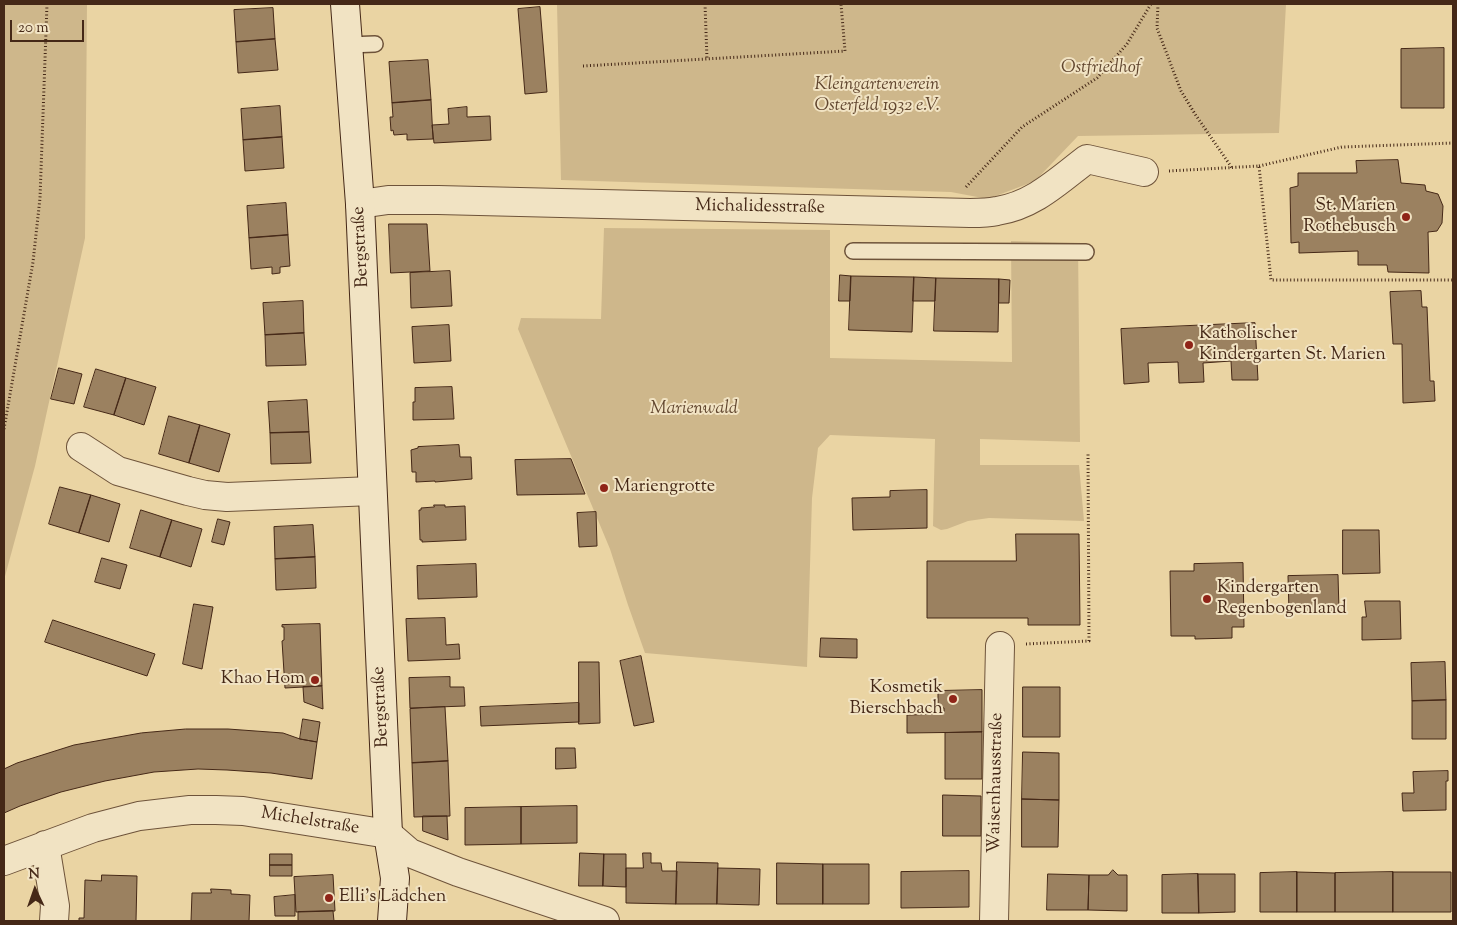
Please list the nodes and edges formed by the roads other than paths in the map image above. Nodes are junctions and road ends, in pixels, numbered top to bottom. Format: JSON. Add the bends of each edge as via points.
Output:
{"nodes":[{"id":1,"x":345,"y":4,"type":"edge"},
{"id":2,"x":376,"y":44,"type":"dead end"},
{"id":3,"x":348,"y":45,"type":"junction"},
{"id":4,"x":1144,"y":172,"type":"road end"},
{"id":5,"x":360,"y":204,"type":"junction"},
{"id":6,"x":853,"y":251,"type":"dead end"},
{"id":7,"x":1086,"y":252,"type":"dead end"},
{"id":8,"x":81,"y":447,"type":"dead end"},
{"id":9,"x":372,"y":491,"type":"junction"},
{"id":10,"x":1000,"y":646,"type":"road end"},
{"id":11,"x":388,"y":834,"type":"junction"},
{"id":12,"x":45,"y":845,"type":"junction"},
{"id":13,"x":4,"y":861,"type":"edge"},
{"id":14,"x":54,"y":921,"type":"edge"},
{"id":15,"x":392,"y":921,"type":"edge"},
{"id":16,"x":605,"y":921,"type":"edge"},
{"id":17,"x":994,"y":921,"type":"edge"}],
"edges":[{"from":1,"to":3,"type":"street","name":"Bergstraße"},
{"from":2,"to":3,"type":"lane"},
{"from":3,"to":5,"type":"street","name":"Bergstraße"},
{"from":4,"to":5,"type":"street","name":"Michalidesstraße","via":[[1087,159],[1032,200],[996,212],[438,200],[388,200]]},
{"from":5,"to":9,"type":"street","name":"Bergstraße"},
{"from":6,"to":7,"type":"lane"},
{"from":8,"to":9,"type":"street","via":[[118,471],[205,495],[227,497]]},
{"from":9,"to":11,"type":"street","name":"Bergstraße"},
{"from":10,"to":17,"type":"street","name":"Waisenhausstraße"},
{"from":11,"to":12,"type":"street","name":"Michelstraße","via":[[242,811],[190,810],[131,818]]},
{"from":11,"to":15,"type":"street","name":"Bergstraße","via":[[395,878]]},
{"from":11,"to":16,"type":"street","via":[[410,853]]},
{"from":12,"to":13,"type":"street","name":"Michelstraße"},
{"from":12,"to":14,"type":"street","via":[[55,906]]}]}
